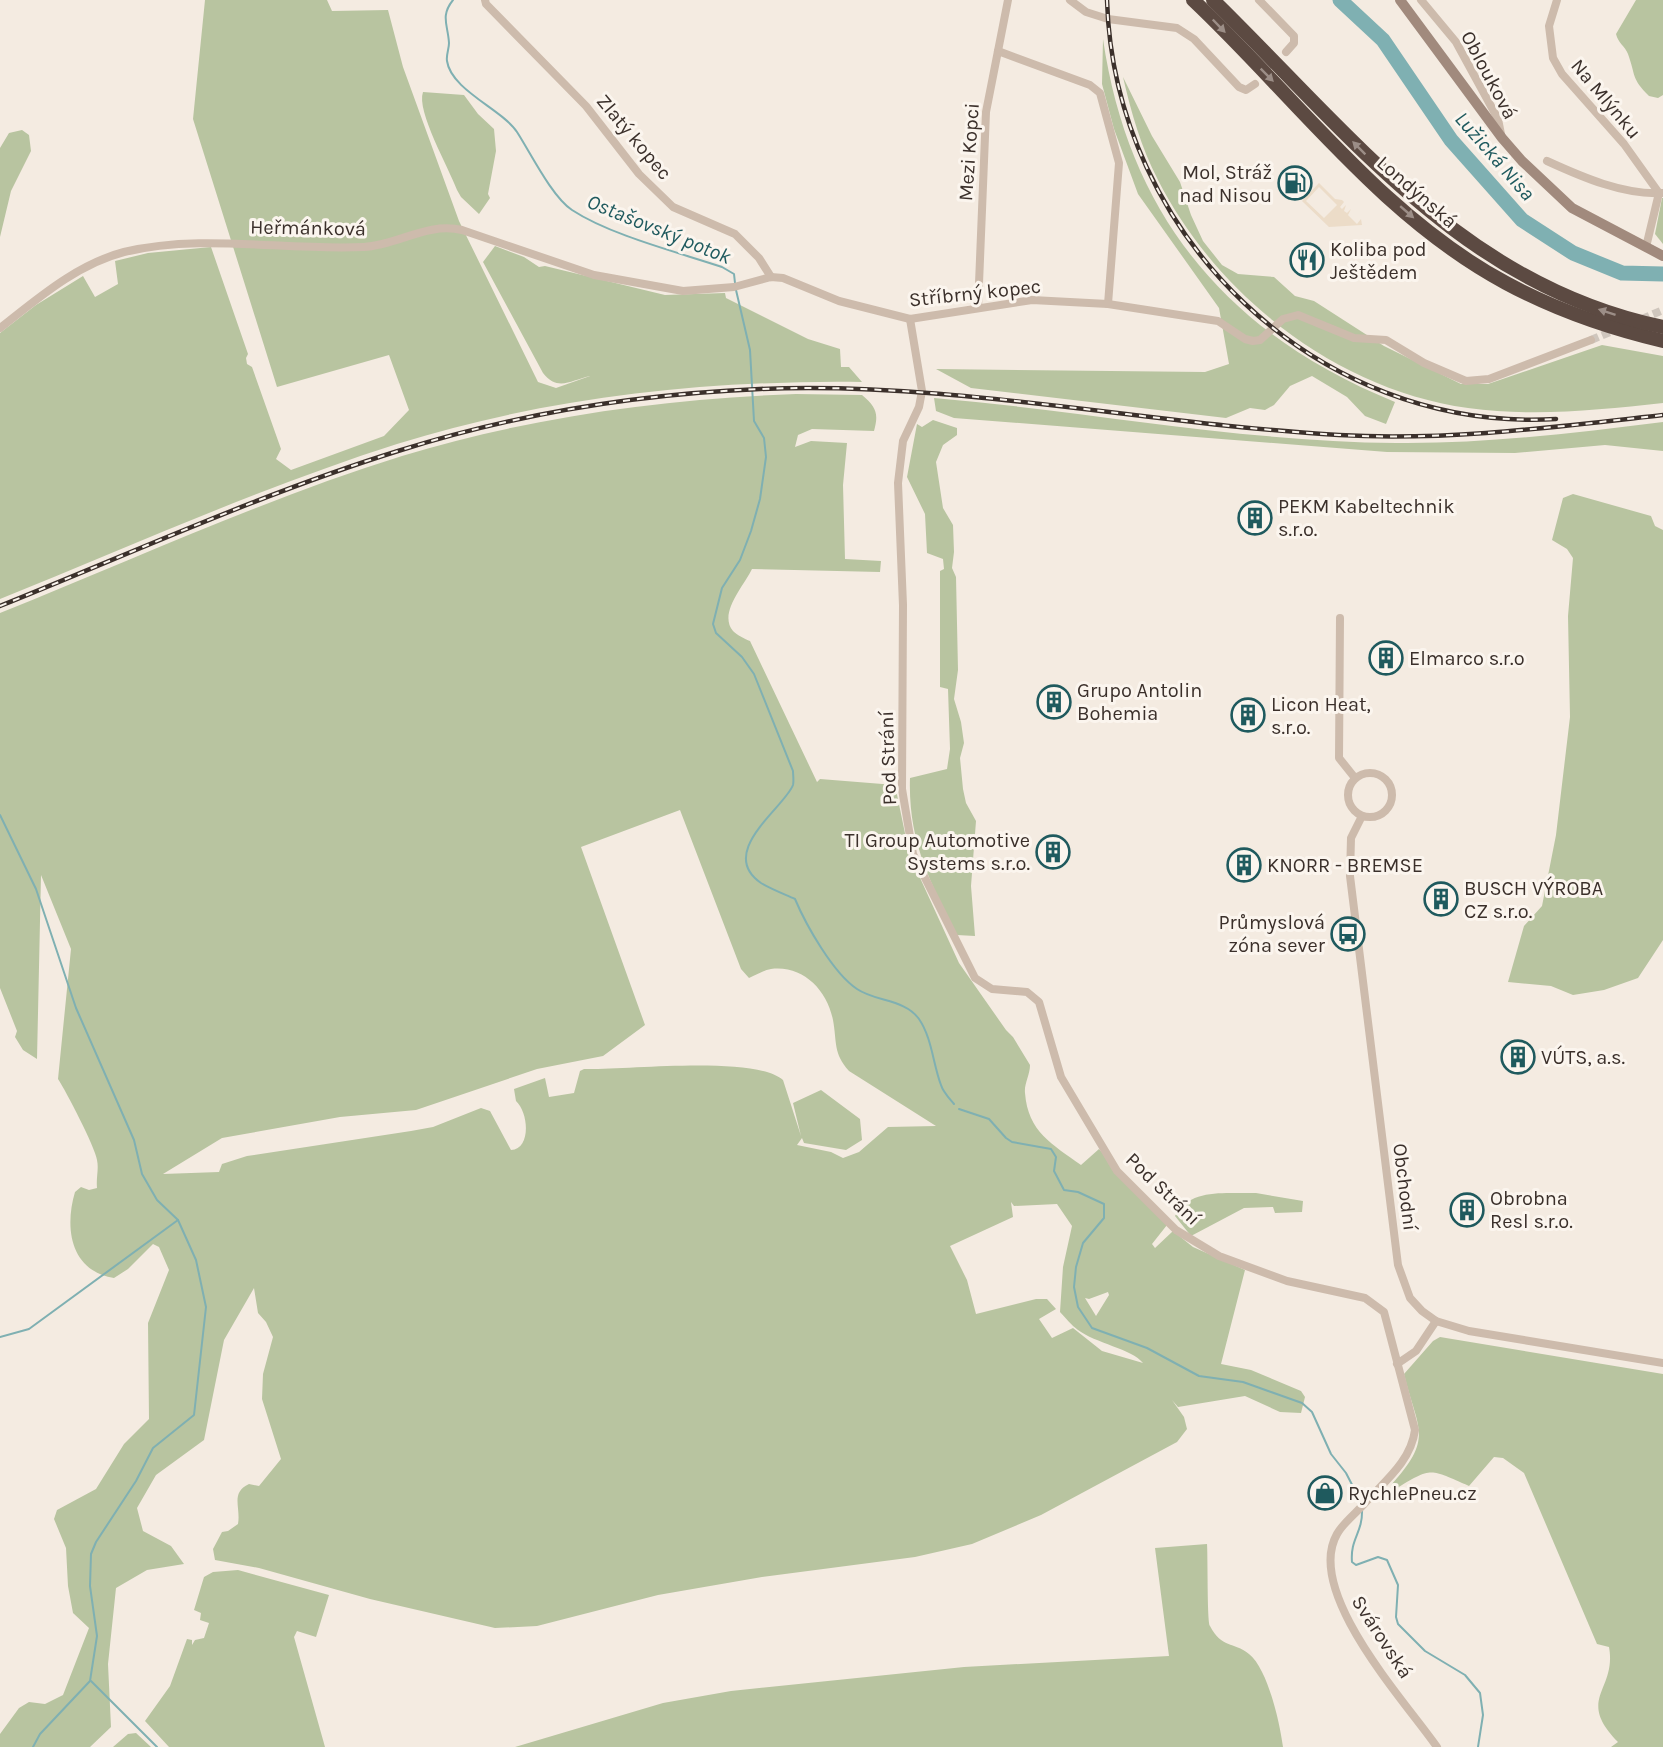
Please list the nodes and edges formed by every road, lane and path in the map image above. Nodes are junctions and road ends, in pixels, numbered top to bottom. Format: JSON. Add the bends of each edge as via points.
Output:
{"nodes":[{"id":1,"x":485,"y":0,"type":"edge"},
{"id":2,"x":1008,"y":0,"type":"edge"},
{"id":3,"x":1070,"y":0,"type":"edge"},
{"id":4,"x":1193,"y":0,"type":"edge"},
{"id":5,"x":1212,"y":0,"type":"edge"},
{"id":6,"x":1259,"y":0,"type":"edge"},
{"id":7,"x":1400,"y":0,"type":"edge"},
{"id":8,"x":1421,"y":0,"type":"edge"},
{"id":9,"x":1557,"y":0,"type":"edge"},
{"id":10,"x":998,"y":51,"type":"junction"},
{"id":11,"x":1286,"y":52,"type":"dead end"},
{"id":12,"x":1255,"y":84,"type":"dead end"},
{"id":13,"x":1502,"y":138,"type":"junction"},
{"id":14,"x":1547,"y":161,"type":"dead end"},
{"id":15,"x":1661,"y":193,"type":"edge"},
{"id":16,"x":1646,"y":247,"type":"junction"},
{"id":17,"x":1663,"y":256,"type":"edge"},
{"id":18,"x":771,"y":276,"type":"junction"},
{"id":19,"x":1108,"y":304,"type":"junction"},
{"id":20,"x":978,"y":309,"type":"junction"},
{"id":21,"x":910,"y":319,"type":"junction"},
{"id":22,"x":1663,"y":327,"type":"edge"},
{"id":23,"x":0,"y":328,"type":"edge"},
{"id":24,"x":1591,"y":340,"type":"tunnel mouth"},
{"id":25,"x":1663,"y":341,"type":"edge"},
{"id":26,"x":1340,"y":618,"type":"dead end"},
{"id":27,"x":1354,"y":778,"type":"junction"},
{"id":28,"x":1362,"y":816,"type":"junction"},
{"id":29,"x":1436,"y":1321,"type":"junction"},
{"id":30,"x":1663,"y":1363,"type":"edge"},
{"id":31,"x":1397,"y":1364,"type":"junction"},
{"id":32,"x":1437,"y":1747,"type":"edge"}],
"edges":[{"from":1,"to":18,"type":"street","name":"Zlatý kopec","via":[[586,106],[639,174],[673,207],[735,234]]},
{"from":2,"to":10,"type":"street","name":"Mezi Kopci"},
{"from":3,"to":12,"type":"street","via":[[1086,12],[1108,19],[1177,28],[1194,39],[1239,87],[1246,90]]},
{"from":4,"to":25,"type":"highway","name":"Londýnská","one_way":true,"via":[[1355,164],[1444,242],[1505,282],[1556,307],[1615,329]]},
{"from":22,"to":5,"type":"highway","name":"Londýnská","one_way":true,"via":[[1552,291],[1456,233],[1388,177]]},
{"from":6,"to":11,"type":"street","via":[[1294,36],[1294,43]]},
{"from":7,"to":13,"type":"street"},
{"from":8,"to":13,"type":"street","name":"Oblouková","via":[[1456,42],[1498,119]]},
{"from":9,"to":15,"type":"street","name":"Na Mlýnku","via":[[1549,26],[1553,58]]},
{"from":10,"to":19,"type":"street","via":[[1100,93],[1119,163]]},
{"from":10,"to":20,"type":"street","name":"Mezi Kopci","via":[[986,112]]},
{"from":13,"to":16,"type":"street","via":[[1572,208]]},
{"from":14,"to":15,"type":"street","via":[[1629,191]]},
{"from":15,"to":16,"type":"street"},
{"from":16,"to":17,"type":"street"},
{"from":18,"to":21,"type":"street","name":"Stříbrný kopec","via":[[839,301]]},
{"from":18,"to":23,"type":"street","name":"Heřmánková","via":[[734,287],[683,291],[594,275],[445,227],[369,247],[192,242],[123,253],[71,276]]},
{"from":19,"to":20,"type":"street","name":"Stříbrný kopec","via":[[1032,300]]},
{"from":19,"to":24,"type":"street","name":"Stříbrný kopec","via":[[1218,321],[1252,341],[1283,319],[1298,315],[1354,338],[1386,340],[1424,363],[1466,381],[1489,379]]},
{"from":20,"to":21,"type":"street","name":"Stříbrný kopec"},
{"from":21,"to":31,"type":"street","name":"Pod Strání","via":[[922,390],[919,407],[903,441],[898,483],[903,604],[902,789],[913,854],[975,978],[992,989],[1027,992],[1039,1002],[1061,1077],[1117,1171],[1176,1230],[1220,1256],[1287,1281],[1365,1298],[1384,1312]]},
{"from":26,"to":27,"type":"street","via":[[1339,758]]},
{"from":27,"to":28,"type":"street","via":[[1347,797]]},
{"from":27,"to":28,"type":"street","via":[[1370,772],[1378,774],[1385,778],[1392,792],[1389,807],[1382,814]]},
{"from":28,"to":29,"type":"street","name":"Obchodní","via":[[1351,838],[1350,876],[1398,1265],[1410,1298]]},
{"from":29,"to":30,"type":"street","name":"Obchodní","via":[[1469,1331]]},
{"from":29,"to":31,"type":"street","via":[[1416,1351]]},
{"from":31,"to":32,"type":"street","name":"Svárovská","via":[[1414,1430],[1413,1440],[1405,1459],[1337,1533],[1331,1582],[1341,1607],[1372,1658]]}]}
